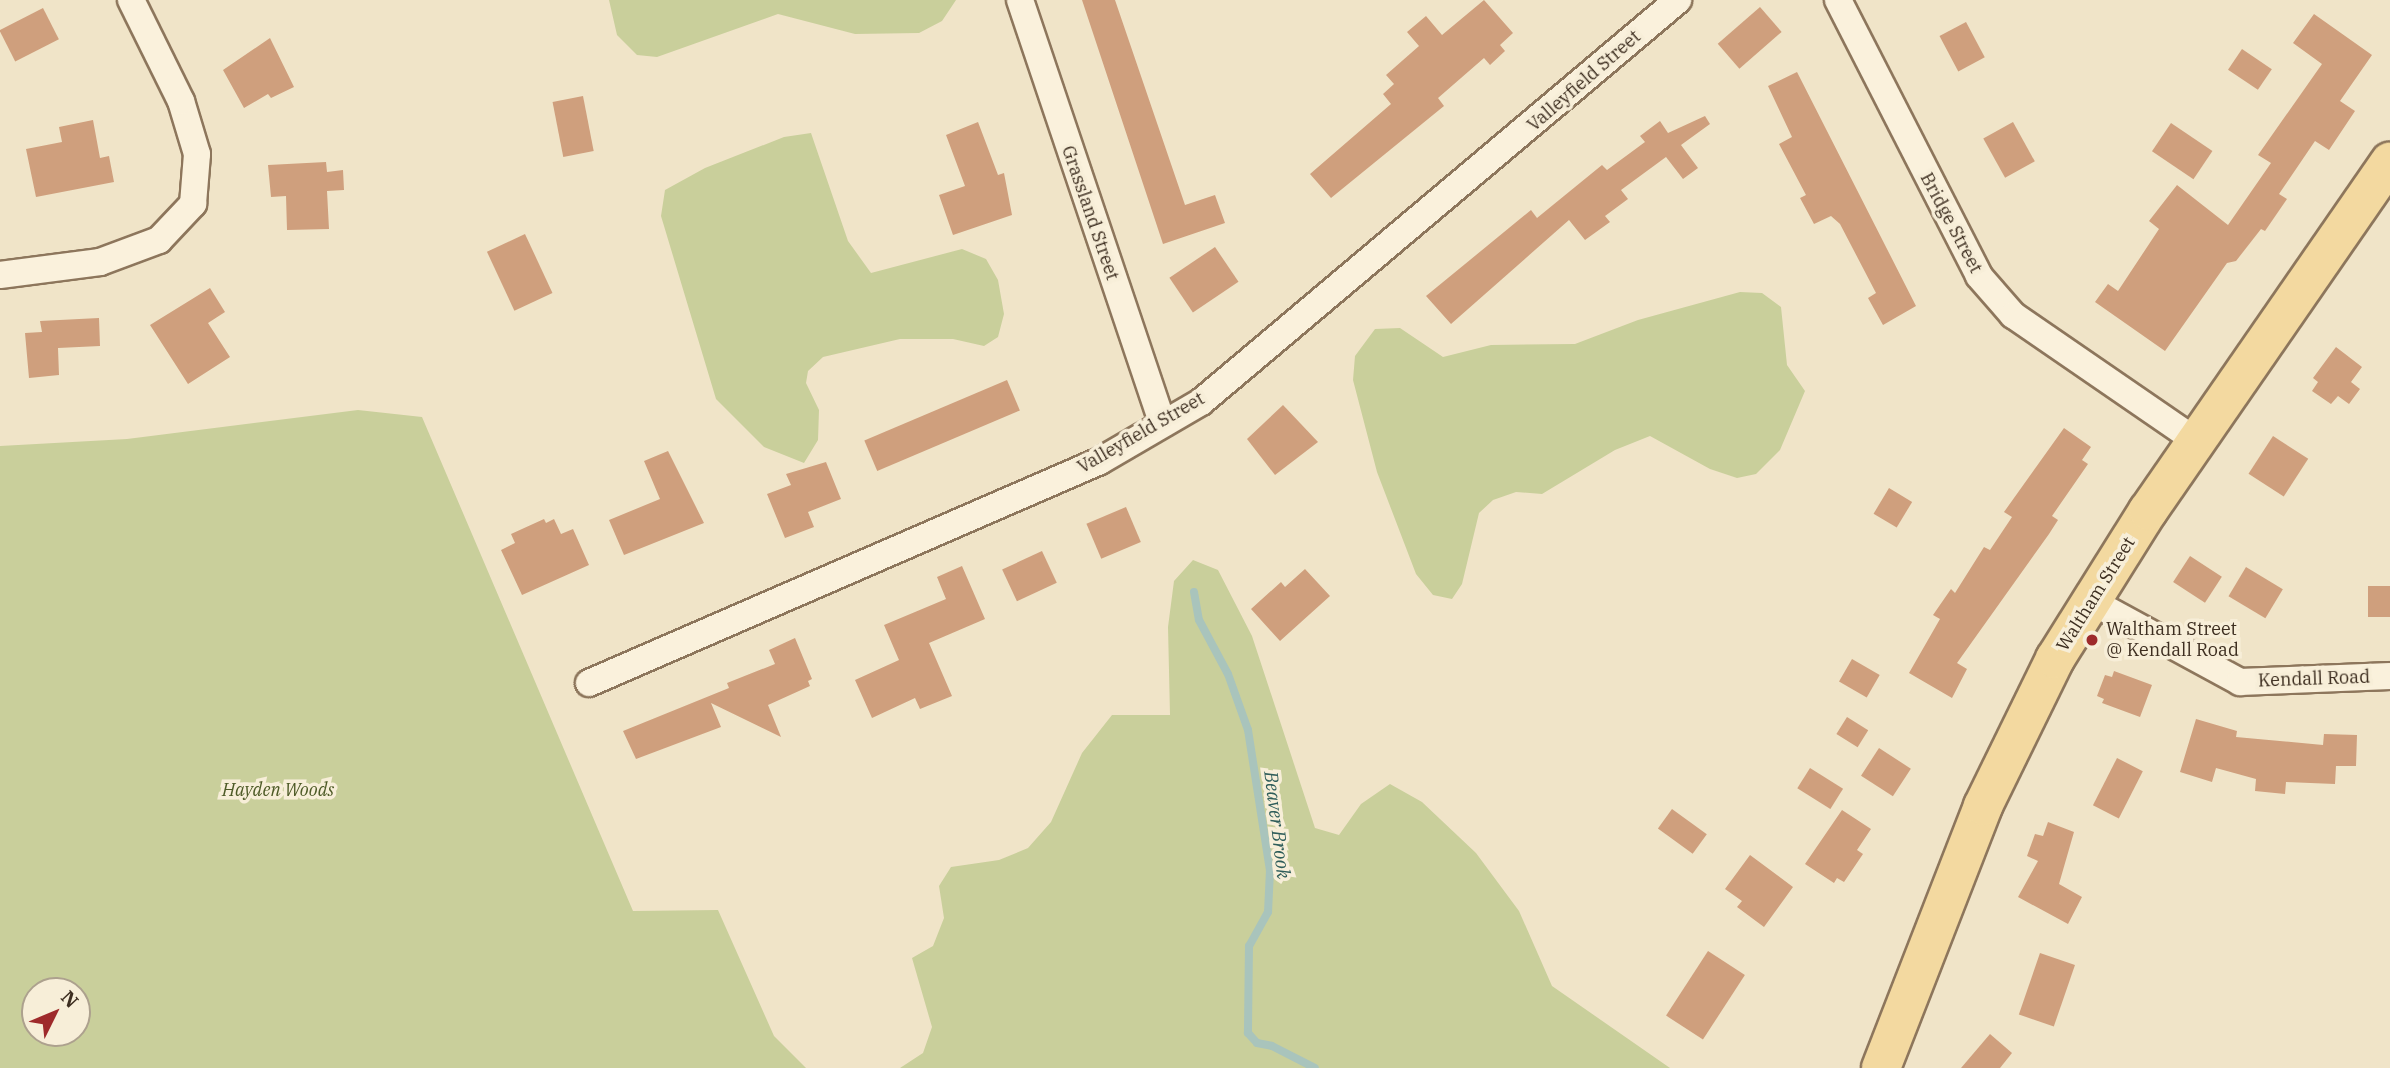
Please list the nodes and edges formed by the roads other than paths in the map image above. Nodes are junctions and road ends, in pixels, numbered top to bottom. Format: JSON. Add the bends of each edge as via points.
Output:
{"nodes":[{"id":1,"x":131,"y":0,"type":"edge"},
{"id":2,"x":1020,"y":0,"type":"edge"},
{"id":3,"x":1678,"y":0,"type":"edge"},
{"id":4,"x":1838,"y":0,"type":"edge"},
{"id":5,"x":2390,"y":162,"type":"edge"},
{"id":6,"x":0,"y":275,"type":"edge"},
{"id":7,"x":1163,"y":424,"type":"junction"},
{"id":8,"x":2196,"y":441,"type":"junction"},
{"id":9,"x":2091,"y":601,"type":"junction"},
{"id":10,"x":2390,"y":676,"type":"edge"},
{"id":11,"x":589,"y":683,"type":"dead end"},
{"id":12,"x":1881,"y":1068,"type":"edge"}],
"edges":[{"from":1,"to":6,"type":"street","via":[[181,102],[192,136],[197,154],[193,204],[159,240],[100,262]]},
{"from":2,"to":7,"type":"street","name":"Grassland Street"},
{"from":3,"to":7,"type":"street","name":"Valleyfield Street","via":[[1324,302],[1201,402]]},
{"from":4,"to":8,"type":"street","name":"Bridge Street","via":[[1979,276],[2013,315]]},
{"from":5,"to":8,"type":"main road","name":"Waltham Street"},
{"from":7,"to":11,"type":"street","name":"Valleyfield Street","via":[[1100,461]]},
{"from":8,"to":9,"type":"main road","name":"Waltham Street"},
{"from":9,"to":10,"type":"street","name":"Kendall Road","via":[[2240,682]]},
{"from":9,"to":12,"type":"main road","name":"Waltham Street","via":[[1997,774]]}]}
